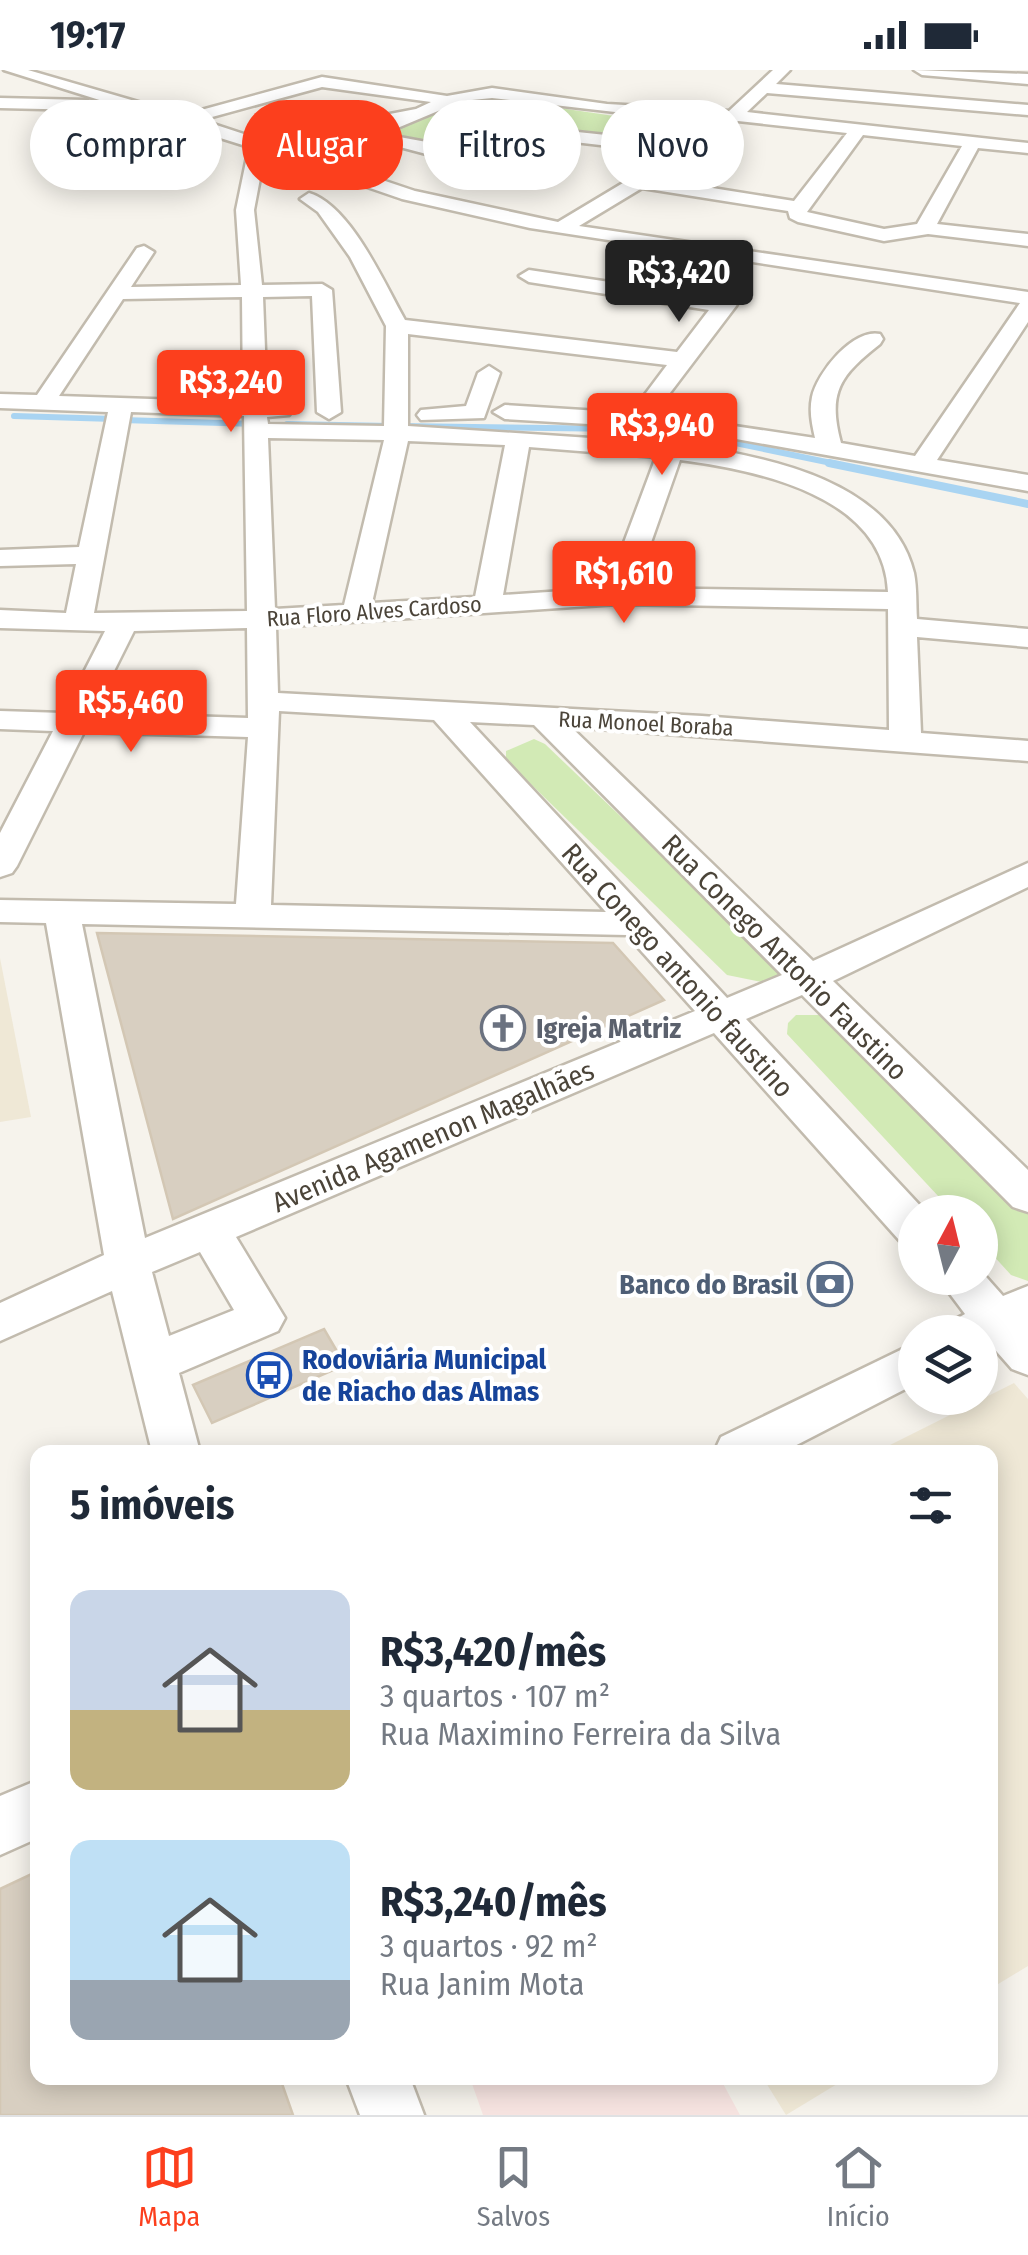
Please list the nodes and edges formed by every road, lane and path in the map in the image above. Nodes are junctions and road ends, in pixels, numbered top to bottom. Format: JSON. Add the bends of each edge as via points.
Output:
{"nodes":[{"id":1,"x":12,"y":70,"type":"edge"},
{"id":2,"x":782,"y":70,"type":"edge"},
{"id":3,"x":922,"y":70,"type":"edge"},
{"id":4,"x":1028,"y":79,"type":"edge"},
{"id":5,"x":766,"y":88,"type":"junction"},
{"id":6,"x":826,"y":93,"type":"junction"},
{"id":7,"x":106,"y":98,"type":"junction"},
{"id":8,"x":112,"y":100,"type":"edge"},
{"id":9,"x":450,"y":100,"type":"joint"},
{"id":10,"x":539,"y":100,"type":"edge"},
{"id":11,"x":0,"y":103,"type":"edge"},
{"id":12,"x":222,"y":109,"type":"edge"},
{"id":13,"x":744,"y":109,"type":"edge"},
{"id":14,"x":1028,"y":110,"type":"edge"},
{"id":15,"x":423,"y":112,"type":"edge"},
{"id":16,"x":420,"y":113,"type":"junction"},
{"id":17,"x":403,"y":116,"type":"edge"},
{"id":18,"x":744,"y":117,"type":"edge"},
{"id":19,"x":403,"y":120,"type":"edge"},
{"id":20,"x":806,"y":123,"type":"junction"},
{"id":21,"x":858,"y":129,"type":"junction"},
{"id":22,"x":601,"y":140,"type":"edge"},
{"id":23,"x":974,"y":142,"type":"junction"},
{"id":24,"x":403,"y":145,"type":"edge"},
{"id":25,"x":1028,"y":148,"type":"edge"},
{"id":26,"x":249,"y":190,"type":"edge"},
{"id":27,"x":324,"y":190,"type":"edge"},
{"id":28,"x":390,"y":190,"type":"edge"},
{"id":29,"x":628,"y":190,"type":"edge"},
{"id":30,"x":692,"y":190,"type":"edge"},
{"id":31,"x":309,"y":199,"type":"junction"},
{"id":32,"x":799,"y":207,"type":"junction"},
{"id":33,"x":246,"y":210,"type":"junction"},
{"id":34,"x":562,"y":228,"type":"junction"},
{"id":35,"x":925,"y":228,"type":"junction"},
{"id":36,"x":1028,"y":240,"type":"edge"},
{"id":37,"x":144,"y":252,"type":"dead end"},
{"id":38,"x":755,"y":260,"type":"junction"},
{"id":39,"x":529,"y":276,"type":"dead end"},
{"id":40,"x":252,"y":289,"type":"junction"},
{"id":41,"x":119,"y":292,"type":"junction"},
{"id":42,"x":1028,"y":298,"type":"edge"},
{"id":43,"x":724,"y":306,"type":"junction"},
{"id":44,"x":1028,"y":306,"type":"edge"},
{"id":45,"x":397,"y":326,"type":"junction"},
{"id":46,"x":872,"y":339,"type":"dead end"},
{"id":47,"x":686,"y":360,"type":"junction"},
{"id":48,"x":489,"y":374,"type":"dead end"},
{"id":49,"x":5,"y":402,"type":"edge"},
{"id":50,"x":43,"y":403,"type":"junction"},
{"id":51,"x":121,"y":405,"type":"junction"},
{"id":52,"x":329,"y":412,"type":"junction"},
{"id":53,"x":472,"y":413,"type":"junction"},
{"id":54,"x":639,"y":418,"type":"junction"},
{"id":55,"x":254,"y":422,"type":"junction"},
{"id":56,"x":397,"y":423,"type":"junction"},
{"id":57,"x":0,"y":428,"type":"edge"},
{"id":58,"x":683,"y":436,"type":"junction"},
{"id":59,"x":518,"y":439,"type":"junction"},
{"id":60,"x":829,"y":446,"type":"junction"},
{"id":61,"x":921,"y":465,"type":"junction"},
{"id":62,"x":1028,"y":482,"type":"edge"},
{"id":63,"x":92,"y":555,"type":"junction"},
{"id":64,"x":0,"y":558,"type":"edge"},
{"id":65,"x":618,"y":596,"type":"junction"},
{"id":66,"x":488,"y":602,"type":"junction"},
{"id":67,"x":356,"y":612,"type":"junction"},
{"id":68,"x":904,"y":614,"type":"junction"},
{"id":69,"x":0,"y":619,"type":"edge"},
{"id":70,"x":260,"y":620,"type":"junction"},
{"id":71,"x":78,"y":622,"type":"junction"},
{"id":72,"x":124,"y":623,"type":"junction"},
{"id":73,"x":1028,"y":638,"type":"edge"},
{"id":74,"x":443,"y":711,"type":"junction"},
{"id":75,"x":264,"y":714,"type":"junction"},
{"id":76,"x":543,"y":717,"type":"junction"},
{"id":77,"x":0,"y":720,"type":"edge"},
{"id":78,"x":74,"y":723,"type":"junction"},
{"id":79,"x":906,"y":740,"type":"junction"},
{"id":80,"x":1028,"y":751,"type":"edge"},
{"id":81,"x":0,"y":866,"type":"edge"},
{"id":82,"x":1028,"y":874,"type":"edge"},
{"id":83,"x":0,"y":911,"type":"edge"},
{"id":84,"x":62,"y":913,"type":"junction"},
{"id":85,"x":253,"y":917,"type":"junction"},
{"id":86,"x":640,"y":924,"type":"junction"},
{"id":87,"x":807,"y":979,"type":"junction"},
{"id":88,"x":719,"y":1016,"type":"junction"},
{"id":89,"x":1028,"y":1196,"type":"edge"},
{"id":90,"x":898,"y":1211,"type":"edge"},
{"id":91,"x":210,"y":1230,"type":"junction"},
{"id":92,"x":128,"y":1264,"type":"junction"},
{"id":93,"x":976,"y":1295,"type":"edge"},
{"id":94,"x":999,"y":1319,"type":"edge"},
{"id":95,"x":0,"y":1323,"type":"edge"},
{"id":96,"x":1028,"y":1356,"type":"edge"},
{"id":97,"x":154,"y":1363,"type":"junction"},
{"id":98,"x":898,"y":1371,"type":"edge"},
{"id":99,"x":174,"y":1445,"type":"edge"},
{"id":100,"x":752,"y":1445,"type":"edge"},
{"id":101,"x":30,"y":1812,"type":"edge"},
{"id":102,"x":0,"y":1826,"type":"edge"},
{"id":103,"x":381,"y":2085,"type":"edge"},
{"id":104,"x":392,"y":2115,"type":"edge"}],
"edges":[{"from":1,"to":7,"type":"street"},
{"from":2,"to":5,"type":"street"},
{"from":3,"to":4,"type":"street"},
{"from":5,"to":6,"type":"street"},
{"from":5,"to":13,"type":"street"},
{"from":6,"to":14,"type":"street"},
{"from":6,"to":20,"type":"street"},
{"from":7,"to":8,"type":"street"},
{"from":7,"to":11,"type":"street","via":[[76,107]]},
{"from":9,"to":10,"type":"street","via":[[492,93]]},
{"from":9,"to":12,"type":"street","via":[[322,82]]},
{"from":15,"to":16,"type":"street"},
{"from":16,"to":17,"type":"street"},
{"from":16,"to":19,"type":"street"},
{"from":18,"to":20,"type":"street"},
{"from":20,"to":21,"type":"street"},
{"from":21,"to":23,"type":"street"},
{"from":21,"to":32,"type":"street"},
{"from":22,"to":24,"type":"street","via":[[512,132],[467,152]]},
{"from":23,"to":25,"type":"street"},
{"from":23,"to":35,"type":"street"},
{"from":26,"to":33,"type":"street"},
{"from":27,"to":31,"type":"street"},
{"from":28,"to":34,"type":"street"},
{"from":29,"to":34,"type":"street"},
{"from":30,"to":32,"type":"street"},
{"from":31,"to":33,"type":"street"},
{"from":31,"to":45,"type":"street","via":[[326,208],[360,257]]},
{"from":32,"to":35,"type":"street","via":[[796,214],[805,218],[864,231],[905,235]]},
{"from":33,"to":40,"type":"street"},
{"from":34,"to":38,"type":"street"},
{"from":35,"to":36,"type":"street"},
{"from":37,"to":41,"type":"street"},
{"from":38,"to":42,"type":"street"},
{"from":38,"to":43,"type":"street"},
{"from":39,"to":43,"type":"street"},
{"from":40,"to":41,"type":"street"},
{"from":40,"to":52,"type":"street","via":[[324,292]]},
{"from":40,"to":55,"type":"street"},
{"from":41,"to":50,"type":"street"},
{"from":43,"to":47,"type":"street"},
{"from":44,"to":61,"type":"street"},
{"from":45,"to":47,"type":"street"},
{"from":45,"to":56,"type":"street"},
{"from":46,"to":60,"type":"street","via":[[826,383],[822,424]]},
{"from":47,"to":54,"type":"street"},
{"from":48,"to":53,"type":"street"},
{"from":49,"to":50,"type":"street"},
{"from":49,"to":57,"type":"street"},
{"from":50,"to":51,"type":"street"},
{"from":51,"to":55,"type":"street"},
{"from":51,"to":63,"type":"street"},
{"from":52,"to":55,"type":"street"},
{"from":52,"to":56,"type":"street"},
{"from":53,"to":54,"type":"street"},
{"from":53,"to":56,"type":"street"},
{"from":54,"to":58,"type":"street"},
{"from":55,"to":56,"type":"street"},
{"from":55,"to":70,"type":"street"},
{"from":56,"to":59,"type":"street"},
{"from":56,"to":67,"type":"street"},
{"from":58,"to":59,"type":"street"},
{"from":58,"to":60,"type":"street"},
{"from":58,"to":65,"type":"street"},
{"from":58,"to":68,"type":"street","via":[[823,489],[857,511],[899,558]]},
{"from":59,"to":66,"type":"street"},
{"from":60,"to":61,"type":"street"},
{"from":61,"to":62,"type":"street"},
{"from":63,"to":64,"type":"street"},
{"from":63,"to":71,"type":"street"},
{"from":65,"to":66,"type":"street","name":"Rua Floro Alves Cardoso"},
{"from":65,"to":68,"type":"street","name":"Rua Floro Alves Cardoso"},
{"from":66,"to":67,"type":"street","name":"Rua Floro Alves Cardoso"},
{"from":67,"to":70,"type":"street","name":"Rua Floro Alves Cardoso"},
{"from":68,"to":73,"type":"street","name":"Rua Floro Alves Cardoso"},
{"from":68,"to":79,"type":"street"},
{"from":69,"to":71,"type":"street","name":"Rua Floro Alves Cardoso"},
{"from":70,"to":72,"type":"street","name":"Rua Floro Alves Cardoso"},
{"from":70,"to":75,"type":"street"},
{"from":71,"to":72,"type":"street","name":"Rua Floro Alves Cardoso"},
{"from":72,"to":78,"type":"street"},
{"from":74,"to":75,"type":"street","name":"Rua Monoel Boraba"},
{"from":74,"to":76,"type":"street","name":"Rua Monoel Boraba"},
{"from":74,"to":86,"type":"street","name":"Rua Conego antonio faustino"},
{"from":75,"to":78,"type":"street","name":"Rua Monoel Boraba"},
{"from":75,"to":85,"type":"street"},
{"from":76,"to":79,"type":"street","name":"Rua Monoel Boraba"},
{"from":76,"to":87,"type":"street","name":"Rua Conego Antonio Faustino"},
{"from":77,"to":78,"type":"street","name":"Rua Monoel Boraba"},
{"from":78,"to":81,"type":"street"},
{"from":79,"to":80,"type":"street","name":"Rua Monoel Boraba"},
{"from":82,"to":87,"type":"street","name":"Avenida Agamenon Magalhães"},
{"from":83,"to":84,"type":"street"},
{"from":84,"to":85,"type":"street"},
{"from":84,"to":92,"type":"street"},
{"from":85,"to":86,"type":"street"},
{"from":86,"to":88,"type":"street","name":"Rua Conego antonio faustino"},
{"from":87,"to":88,"type":"street","name":"Avenida Agamenon Magalhães"},
{"from":87,"to":89,"type":"street","name":"Rua Conego Antonio Faustino"},
{"from":88,"to":90,"type":"street","name":"Rua Conego antonio faustino"},
{"from":88,"to":91,"type":"street","name":"Avenida Agamenon Magalhães"},
{"from":91,"to":92,"type":"street","name":"Avenida Agamenon Magalhães"},
{"from":91,"to":97,"type":"street","via":[[262,1318]]},
{"from":92,"to":95,"type":"street","name":"Avenida Agamenon Magalhães"},
{"from":92,"to":97,"type":"street"},
{"from":93,"to":94,"type":"street"},
{"from":94,"to":96,"type":"street"},
{"from":97,"to":99,"type":"street"},
{"from":98,"to":100,"type":"street"},
{"from":101,"to":102,"type":"street"},
{"from":103,"to":104,"type":"street"}]}
